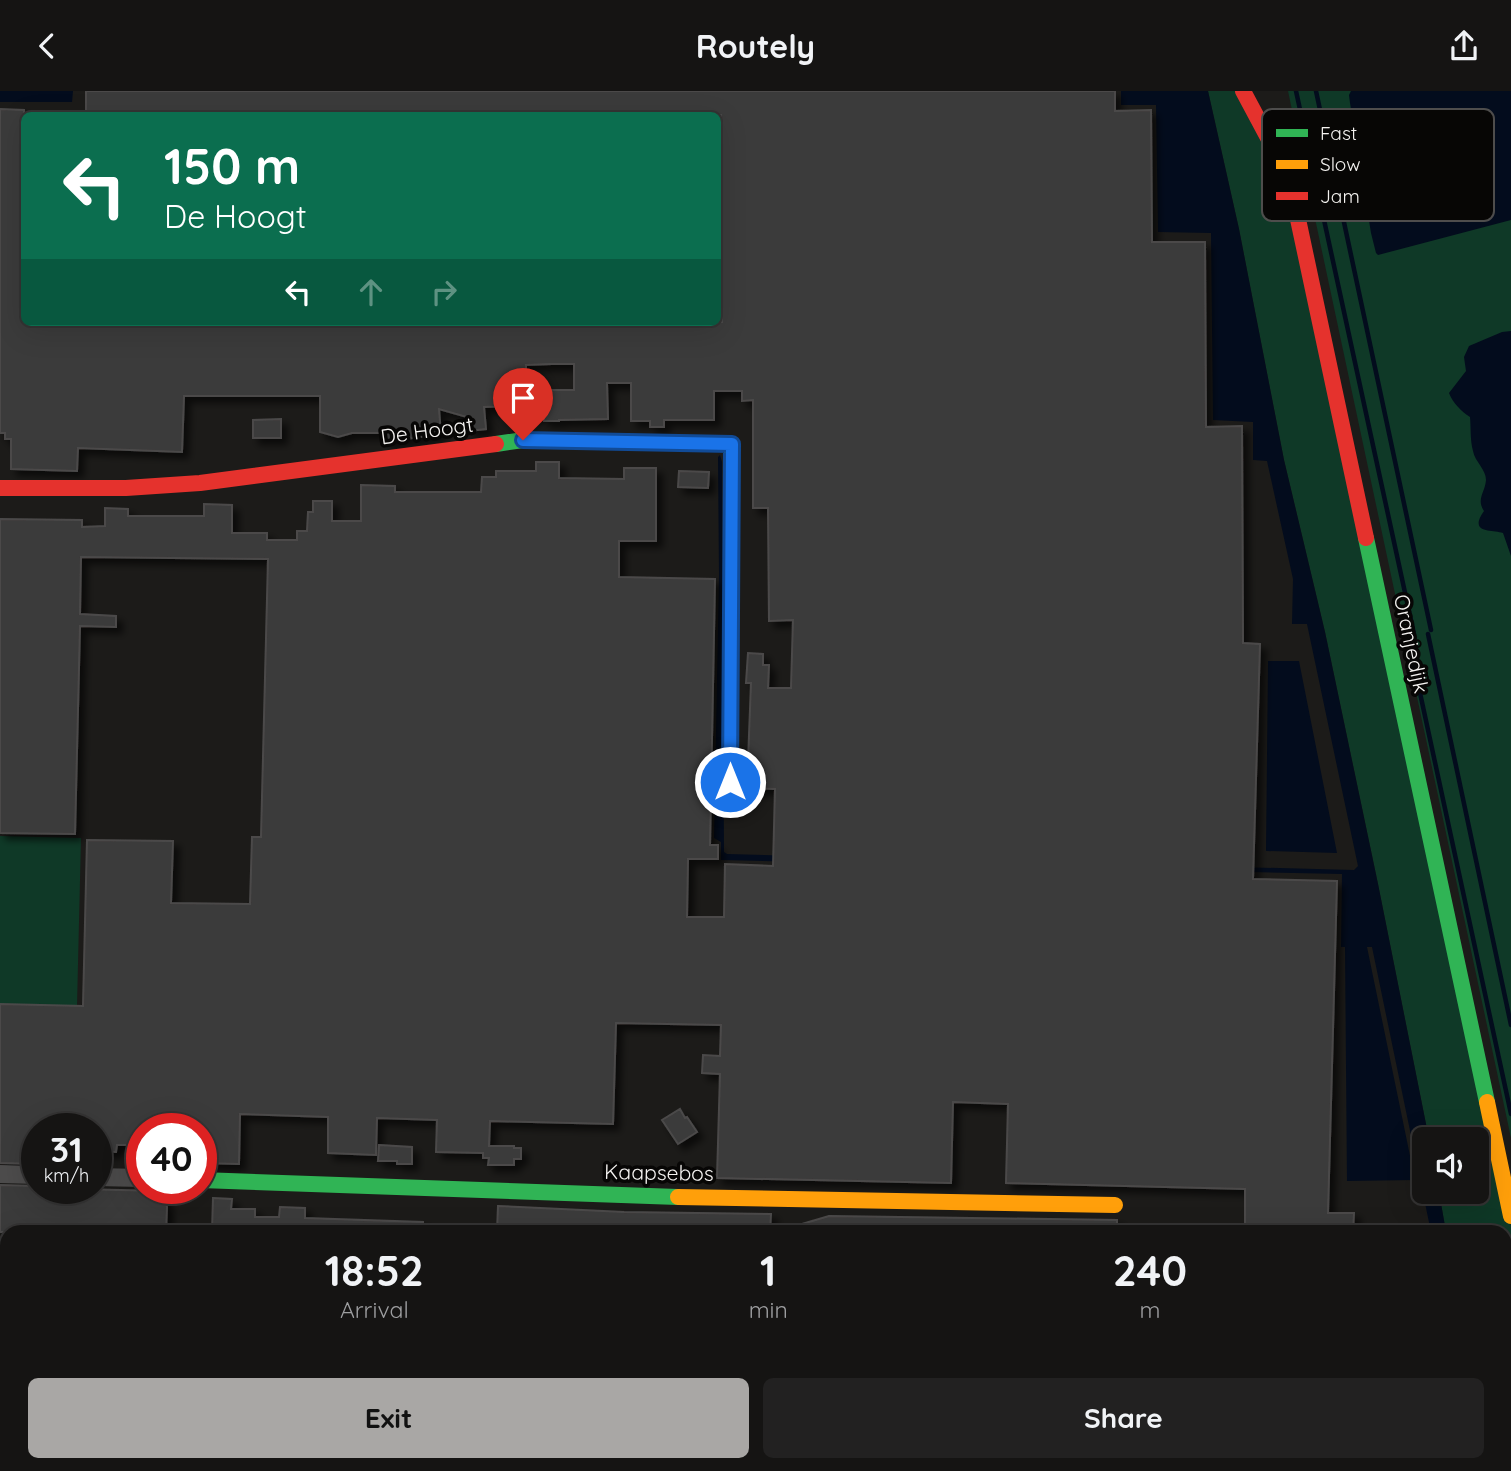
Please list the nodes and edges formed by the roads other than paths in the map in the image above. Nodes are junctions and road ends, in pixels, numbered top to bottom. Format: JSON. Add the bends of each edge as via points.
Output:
{"nodes":[{"id":1,"x":1243,"y":91,"type":"edge"},
{"id":2,"x":1262,"y":127,"type":"edge"},
{"id":3,"x":1298,"y":221,"type":"edge"},
{"id":4,"x":0,"y":488,"type":"edge"},
{"id":5,"x":730,"y":782,"type":"dead end"},
{"id":6,"x":0,"y":1174,"type":"edge"},
{"id":7,"x":21,"y":1175,"type":"edge"},
{"id":8,"x":217,"y":1181,"type":"edge"},
{"id":9,"x":1115,"y":1205,"type":"dead end"},
{"id":10,"x":1511,"y":1216,"type":"edge"}],
"edges":[{"from":1,"to":2,"type":"street","name":"Oranjedijk"},
{"from":3,"to":10,"type":"street","name":"Oranjedijk"},
{"from":4,"to":5,"type":"street","name":"De Hoogt","via":[[200,483],[523,440],[732,444]]},
{"from":6,"to":7,"type":"street"},
{"from":8,"to":9,"type":"street","name":"Kaapsebos","via":[[624,1196]]}]}
